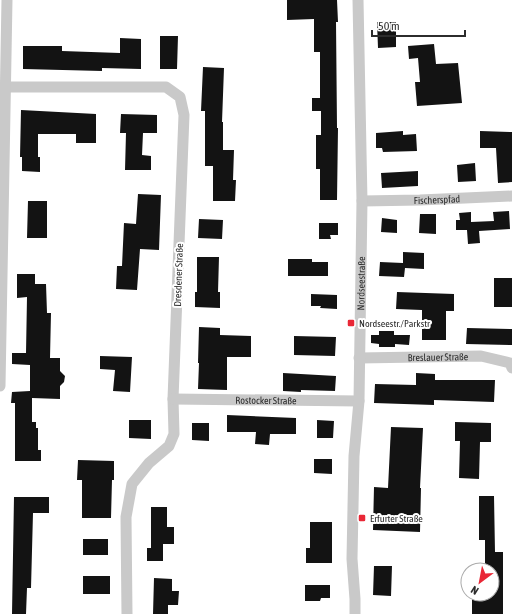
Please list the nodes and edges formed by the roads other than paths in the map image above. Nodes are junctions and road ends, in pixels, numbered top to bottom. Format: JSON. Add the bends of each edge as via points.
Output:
{"nodes":[{"id":1,"x":7,"y":0,"type":"edge"},
{"id":2,"x":358,"y":0,"type":"edge"},
{"id":3,"x":6,"y":87,"type":"junction"},
{"id":4,"x":512,"y":196,"type":"edge"},
{"id":5,"x":362,"y":201,"type":"junction"},
{"id":6,"x":359,"y":358,"type":"junction"},
{"id":7,"x":512,"y":368,"type":"edge"},
{"id":8,"x":0,"y":386,"type":"edge"},
{"id":9,"x":173,"y":399,"type":"junction"},
{"id":10,"x":359,"y":401,"type":"junction"},
{"id":11,"x":127,"y":614,"type":"edge"},
{"id":12,"x":355,"y":614,"type":"edge"}],
"edges":[{"from":1,"to":3,"type":"street"},
{"from":2,"to":5,"type":"street","name":"Nordseestraße"},
{"from":3,"to":8,"type":"street"},
{"from":3,"to":9,"type":"street","name":"Dresdener Straße","via":[[166,87],[180,97],[184,115]]},
{"from":4,"to":5,"type":"street","name":"Fischerspfad"},
{"from":5,"to":6,"type":"street","name":"Nordseestraße"},
{"from":6,"to":7,"type":"street","name":"Breslauer Straße","via":[[482,356],[510,363]]},
{"from":6,"to":10,"type":"street","name":"Nordseestraße"},
{"from":9,"to":10,"type":"street","name":"Rostocker Straße"},
{"from":9,"to":11,"type":"street","name":"Dresdener Straße","via":[[174,434],[169,446],[149,463],[132,484],[126,517]]},
{"from":10,"to":12,"type":"street","name":"Nordseestraße","via":[[354,456],[352,559]]}]}
